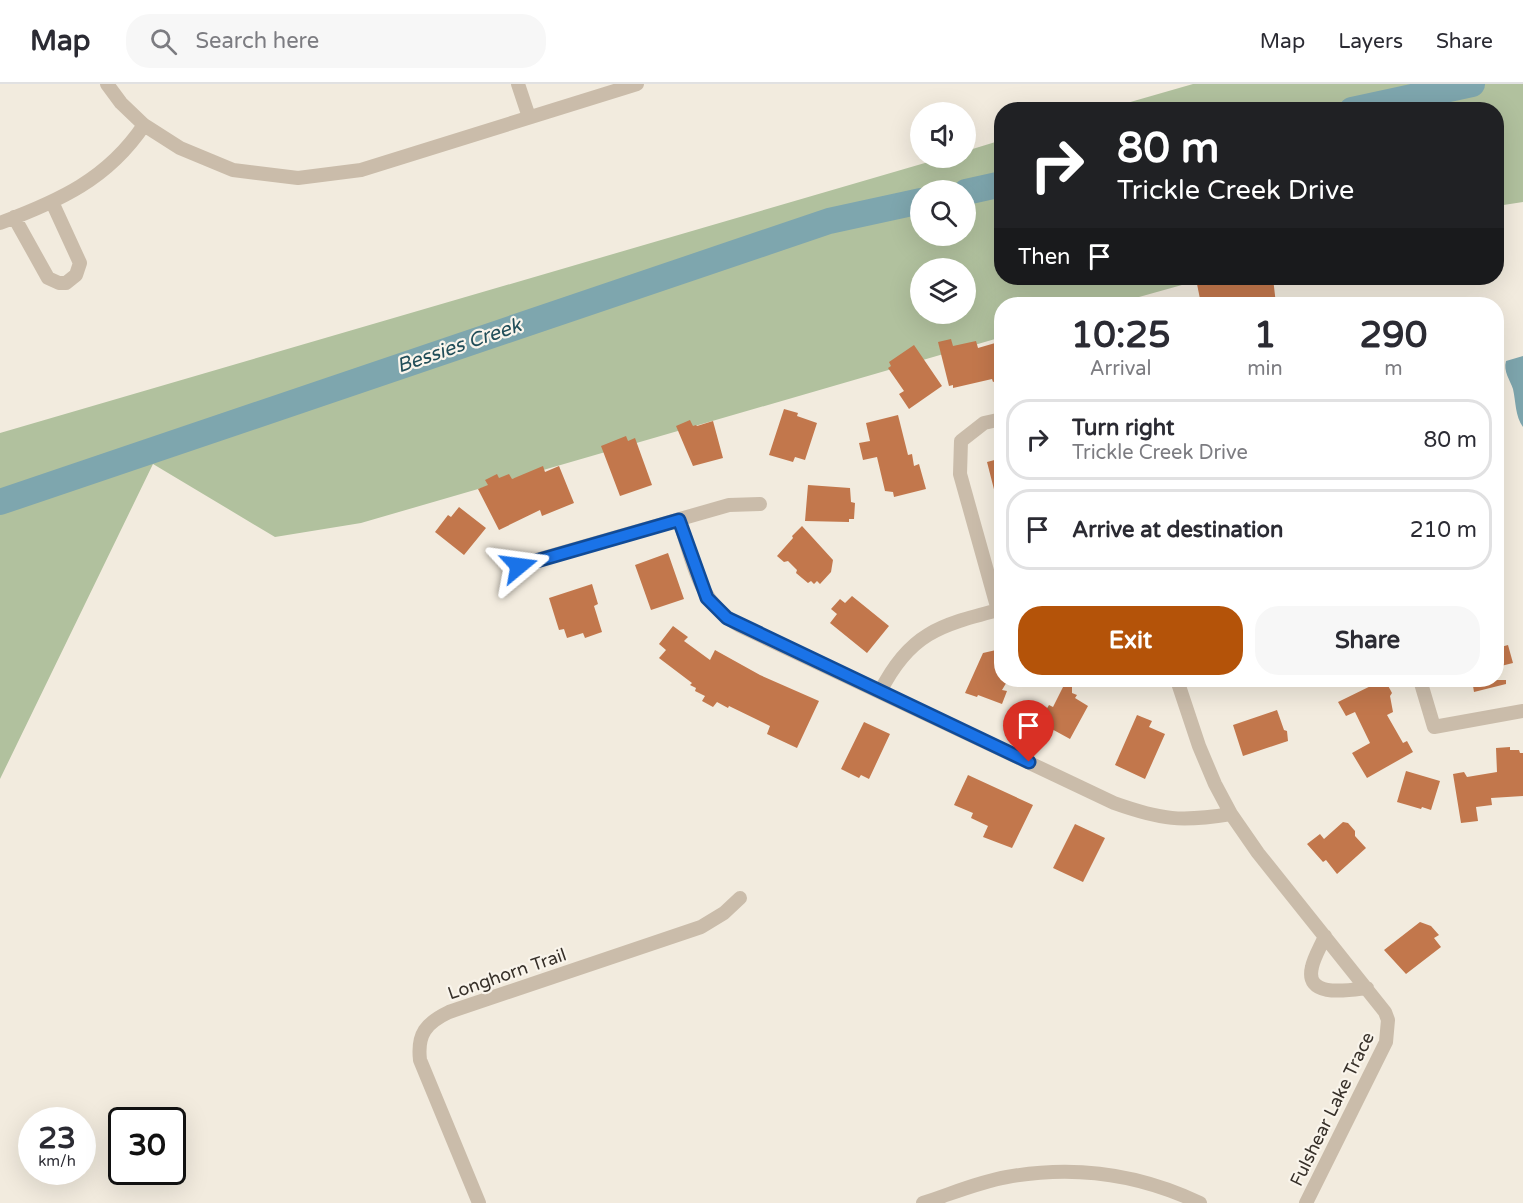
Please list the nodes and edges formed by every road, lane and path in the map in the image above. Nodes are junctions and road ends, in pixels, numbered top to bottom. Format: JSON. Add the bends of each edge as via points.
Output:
{"nodes":[{"id":1,"x":108,"y":84,"type":"edge"},
{"id":2,"x":518,"y":84,"type":"edge"},
{"id":3,"x":637,"y":84,"type":"edge"},
{"id":4,"x":529,"y":117,"type":"junction"},
{"id":5,"x":144,"y":125,"type":"junction"},
{"id":6,"x":52,"y":202,"type":"junction"},
{"id":7,"x":14,"y":218,"type":"junction"},
{"id":8,"x":0,"y":223,"type":"edge"},
{"id":9,"x":994,"y":421,"type":"edge"},
{"id":10,"x":760,"y":504,"type":"dead end"},
{"id":11,"x":679,"y":520,"type":"junction"},
{"id":12,"x":519,"y":566,"type":"dead end"},
{"id":13,"x":994,"y":590,"type":"edge"},
{"id":14,"x":994,"y":612,"type":"edge"},
{"id":15,"x":1179,"y":687,"type":"edge"},
{"id":16,"x":1422,"y":687,"type":"edge"},
{"id":17,"x":880,"y":692,"type":"junction"},
{"id":18,"x":1523,"y":711,"type":"edge"},
{"id":19,"x":1231,"y":814,"type":"junction"},
{"id":20,"x":740,"y":898,"type":"dead end"},
{"id":21,"x":1325,"y":936,"type":"junction"},
{"id":22,"x":1367,"y":988,"type":"junction"},
{"id":23,"x":479,"y":1203,"type":"edge"},
{"id":24,"x":923,"y":1203,"type":"edge"},
{"id":25,"x":1200,"y":1203,"type":"edge"},
{"id":26,"x":1306,"y":1203,"type":"edge"}],
"edges":[{"from":1,"to":5,"type":"street"},
{"from":2,"to":4,"type":"street"},
{"from":3,"to":4,"type":"street"},
{"from":4,"to":5,"type":"street","via":[[361,170],[298,178],[233,170],[180,148]]},
{"from":5,"to":6,"type":"street","via":[[115,162]]},
{"from":6,"to":7,"type":"street"},
{"from":6,"to":7,"type":"street","via":[[80,263],[76,275],[66,283],[48,278]]},
{"from":7,"to":8,"type":"street"},
{"from":9,"to":13,"type":"street","via":[[984,423],[961,441],[960,474]]},
{"from":10,"to":11,"type":"street","via":[[729,505]]},
{"from":11,"to":12,"type":"street"},
{"from":11,"to":17,"type":"street","via":[[707,598],[721,614]]},
{"from":14,"to":17,"type":"street","via":[[935,630],[917,642],[901,656]]},
{"from":15,"to":19,"type":"street","via":[[1198,746]]},
{"from":16,"to":18,"type":"street","via":[[1434,727]]},
{"from":17,"to":19,"type":"street","via":[[1134,810],[1186,820]]},
{"from":19,"to":21,"type":"street"},
{"from":20,"to":23,"type":"street","name":"Longhorn Trail","via":[[701,927],[449,1012],[434,1019],[423,1031],[420,1060]]},
{"from":21,"to":22,"type":"street"},
{"from":21,"to":22,"type":"street","via":[[1311,968],[1316,986],[1333,991]]},
{"from":22,"to":26,"type":"street","name":"Fulshear Lake Trace","via":[[1389,1020],[1386,1042]]},
{"from":24,"to":25,"type":"street","via":[[1005,1177],[1058,1171],[1130,1179],[1163,1187]]}]}
